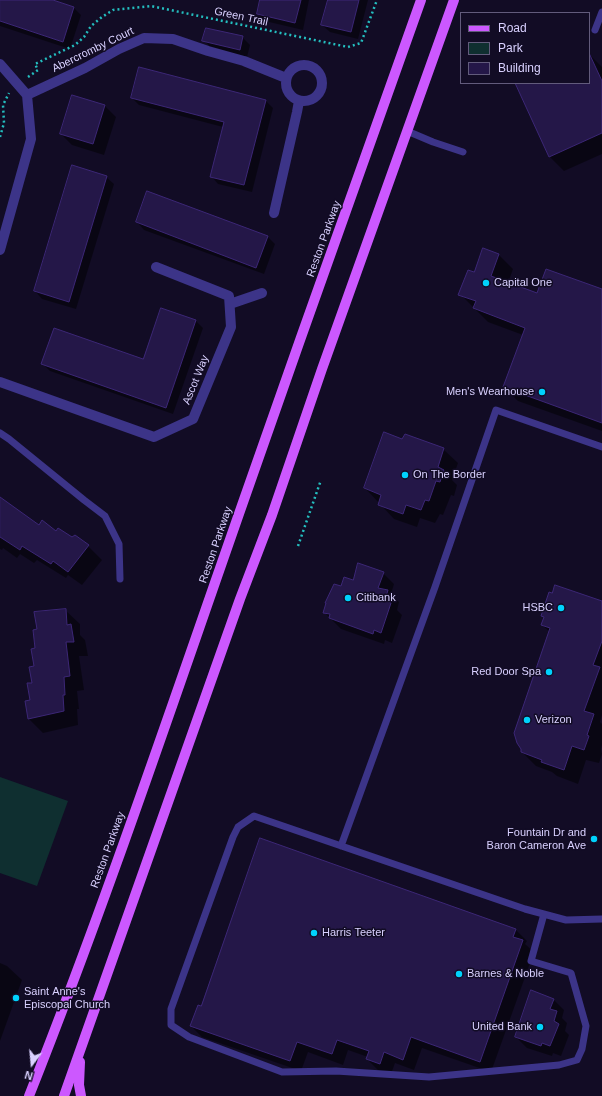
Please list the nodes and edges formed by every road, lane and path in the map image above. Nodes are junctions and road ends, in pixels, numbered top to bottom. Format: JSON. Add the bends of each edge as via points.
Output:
{"nodes":[{"id":1,"x":377,"y":0,"type":"edge"},
{"id":2,"x":421,"y":0,"type":"edge"},
{"id":3,"x":454,"y":0,"type":"edge"},
{"id":4,"x":602,"y":12,"type":"edge"},
{"id":5,"x":595,"y":30,"type":"dead end"},
{"id":6,"x":0,"y":64,"type":"edge"},
{"id":7,"x":286,"y":78,"type":"junction"},
{"id":8,"x":17,"y":85,"type":"junction"},
{"id":9,"x":27,"y":95,"type":"junction"},
{"id":10,"x":299,"y":101,"type":"junction"},
{"id":11,"x":407,"y":131,"type":"junction"},
{"id":12,"x":0,"y":137,"type":"edge"},
{"id":13,"x":463,"y":152,"type":"dead end"},
{"id":14,"x":274,"y":213,"type":"dead end"},
{"id":15,"x":0,"y":250,"type":"edge"},
{"id":16,"x":156,"y":267,"type":"dead end"},
{"id":17,"x":262,"y":293,"type":"dead end"},
{"id":18,"x":230,"y":304,"type":"junction"},
{"id":19,"x":0,"y":382,"type":"edge"},
{"id":20,"x":0,"y":433,"type":"edge"},
{"id":21,"x":602,"y":447,"type":"edge"},
{"id":22,"x":321,"y":480,"type":"dead end"},
{"id":23,"x":298,"y":546,"type":"dead end"},
{"id":24,"x":120,"y":579,"type":"dead end"},
{"id":25,"x":341,"y":846,"type":"junction"},
{"id":26,"x":544,"y":914,"type":"junction"},
{"id":27,"x":602,"y":919,"type":"edge"},
{"id":28,"x":82,"y":1046,"type":"junction"},
{"id":29,"x":29,"y":1096,"type":"edge"},
{"id":30,"x":64,"y":1096,"type":"edge"},
{"id":31,"x":81,"y":1096,"type":"edge"}],
"edges":[{"from":1,"to":8,"type":"path","name":"Green Trail","via":[[361,43],[348,47],[151,6],[113,10],[91,26],[75,45],[35,64],[38,70]]},
{"from":2,"to":29,"type":"main road","name":"Reston Parkway","via":[[256,463],[173,707],[86,948]]},
{"from":3,"to":11,"type":"main road"},
{"from":4,"to":5,"type":"lane"},
{"from":6,"to":8,"type":"street"},
{"from":7,"to":9,"type":"street","name":"Abercromby Court","via":[[244,61],[172,39],[144,38]]},
{"from":7,"to":10,"type":"street","via":[[286,88],[291,96]]},
{"from":7,"to":10,"type":"street","via":[[291,70],[299,66],[308,66],[317,71],[321,79],[321,88],[316,96],[308,101]]},
{"from":8,"to":9,"type":"street"},
{"from":8,"to":12,"type":"path","name":"Green Trail","via":[[3,105],[4,123]]},
{"from":9,"to":15,"type":"street","via":[[31,139]]},
{"from":10,"to":14,"type":"street"},
{"from":11,"to":13,"type":"lane"},
{"from":11,"to":28,"type":"main road"},
{"from":16,"to":18,"type":"street","via":[[229,296]]},
{"from":17,"to":18,"type":"street"},
{"from":18,"to":19,"type":"street","name":"Ascot Way","via":[[231,327],[193,419],[154,437]]},
{"from":20,"to":24,"type":"lane","via":[[105,516],[119,544]]},
{"from":21,"to":25,"type":"lane","via":[[496,410]]},
{"from":22,"to":23,"type":"path"},
{"from":25,"to":26,"type":"lane"},
{"from":25,"to":26,"type":"lane","via":[[254,816],[238,826],[171,1009],[171,1025],[189,1037],[282,1072],[336,1071],[429,1077],[559,1065],[577,1060],[582,1049],[586,1026],[571,973],[531,961]]},
{"from":26,"to":27,"type":"lane","via":[[566,920]]},
{"from":28,"to":30,"type":"main road"},
{"from":28,"to":31,"type":"main road","via":[[79,1073]]}]}
